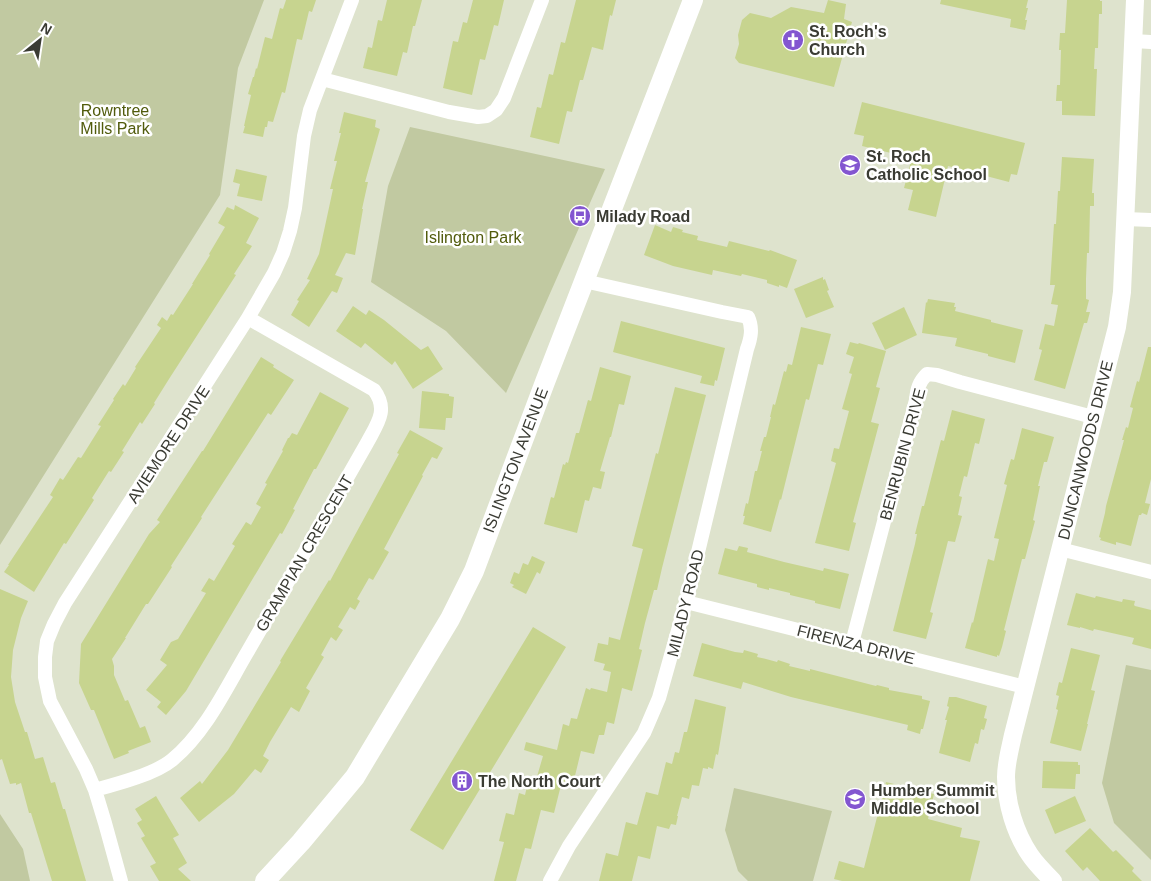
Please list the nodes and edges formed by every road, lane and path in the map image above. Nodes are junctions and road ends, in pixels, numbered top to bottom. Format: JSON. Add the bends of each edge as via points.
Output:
{"nodes":[{"id":1,"x":352,"y":0,"type":"edge"},
{"id":2,"x":542,"y":0,"type":"edge"},
{"id":3,"x":693,"y":0,"type":"edge"},
{"id":4,"x":1135,"y":0,"type":"edge"},
{"id":5,"x":1133,"y":41,"type":"junction"},
{"id":6,"x":1151,"y":42,"type":"edge"},
{"id":7,"x":322,"y":79,"type":"junction"},
{"id":8,"x":1125,"y":219,"type":"junction"},
{"id":9,"x":1151,"y":220,"type":"edge"},
{"id":10,"x":584,"y":281,"type":"junction"},
{"id":11,"x":248,"y":318,"type":"junction"},
{"id":12,"x":1093,"y":418,"type":"junction"},
{"id":13,"x":1060,"y":549,"type":"junction"},
{"id":14,"x":1151,"y":572,"type":"edge"},
{"id":15,"x":686,"y":602,"type":"junction"},
{"id":16,"x":852,"y":644,"type":"junction"},
{"id":17,"x":1025,"y":687,"type":"junction"},
{"id":18,"x":95,"y":790,"type":"junction"},
{"id":19,"x":121,"y":881,"type":"edge"},
{"id":20,"x":265,"y":881,"type":"edge"},
{"id":21,"x":550,"y":881,"type":"edge"},
{"id":22,"x":1053,"y":881,"type":"edge"}],
"edges":[{"from":1,"to":7,"type":"street","name":"AVIEMORE DRIVE"},
{"from":2,"to":7,"type":"street","via":[[504,98],[487,116],[478,118],[449,112]]},
{"from":3,"to":10,"type":"main road","name":"ISLINGTON AVENUE"},
{"from":4,"to":5,"type":"street","name":"DUNCANWOODS DRIVE"},
{"from":5,"to":6,"type":"street"},
{"from":5,"to":8,"type":"street","name":"DUNCANWOODS DRIVE"},
{"from":7,"to":11,"type":"street","name":"AVIEMORE DRIVE","via":[[304,136],[290,231],[274,273]]},
{"from":8,"to":9,"type":"street"},
{"from":8,"to":12,"type":"street","name":"DUNCANWOODS DRIVE","via":[[1120,310]]},
{"from":10,"to":15,"type":"street","name":"MILADY ROAD","via":[[748,317],[751,323],[751,338]]},
{"from":10,"to":20,"type":"main road","name":"ISLINGTON AVENUE","via":[[474,571],[450,619],[355,777]]},
{"from":11,"to":18,"type":"street","name":"AVIEMORE DRIVE","via":[[66,603],[48,640],[45,678],[50,701]]},
{"from":11,"to":18,"type":"street","name":"GRAMPIAN CRESCENT","via":[[374,390],[380,398],[381,414],[262,626],[196,735],[183,750],[155,770]]},
{"from":12,"to":13,"type":"street","name":"DUNCANWOODS DRIVE"},
{"from":12,"to":16,"type":"street","name":"BENRUBIN DRIVE","via":[[927,374],[917,389]]},
{"from":13,"to":14,"type":"street"},
{"from":13,"to":17,"type":"street","name":"DUNCANWOODS DRIVE"},
{"from":15,"to":16,"type":"street","name":"FIRENZA DRIVE"},
{"from":15,"to":21,"type":"street","name":"MILADY ROAD","via":[[660,698],[644,733],[569,846]]},
{"from":16,"to":17,"type":"street","name":"FIRENZA DRIVE"},
{"from":17,"to":22,"type":"street","name":"DUNCANWOODS DRIVE","via":[[1008,761],[1007,789],[1023,843]]},
{"from":18,"to":19,"type":"street","name":"AVIEMORE DRIVE"}]}
